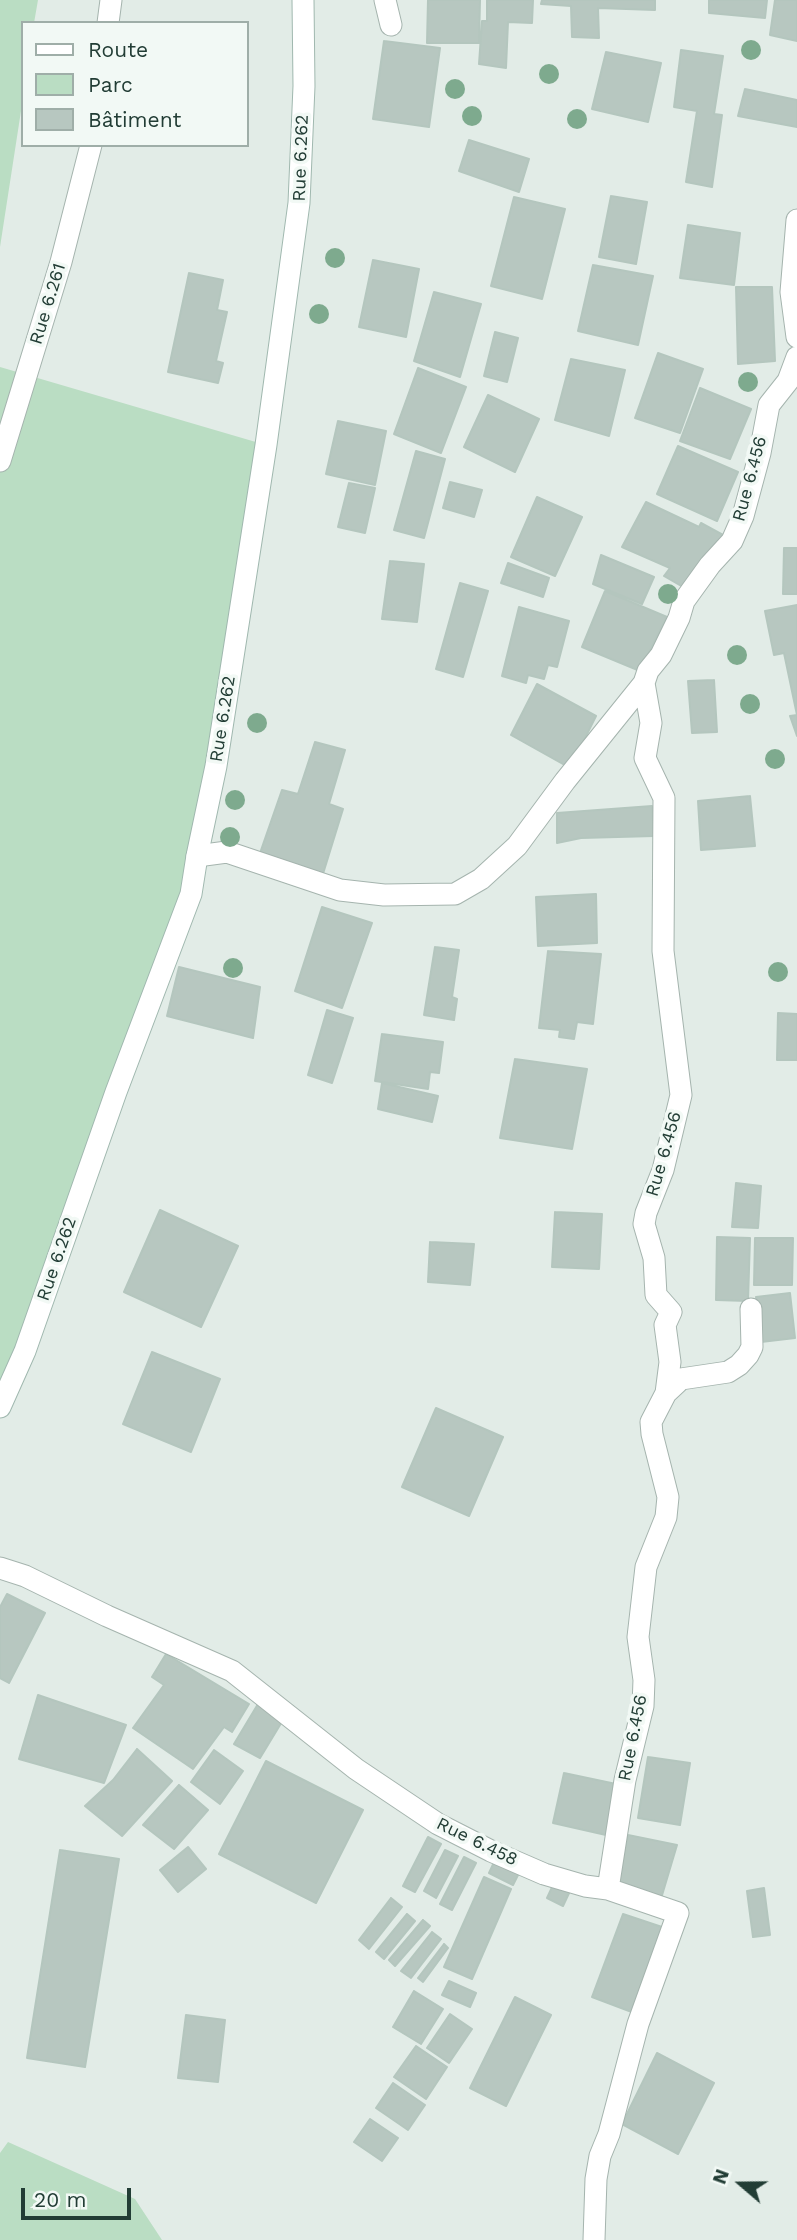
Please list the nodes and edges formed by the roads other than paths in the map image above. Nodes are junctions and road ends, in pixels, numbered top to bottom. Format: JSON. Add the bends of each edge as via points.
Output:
{"nodes":[{"id":1,"x":111,"y":0,"type":"edge"},
{"id":2,"x":303,"y":0,"type":"edge"},
{"id":3,"x":385,"y":0,"type":"edge"},
{"id":4,"x":108,"y":21,"type":"edge"},
{"id":5,"x":391,"y":25,"type":"dead end"},
{"id":6,"x":90,"y":147,"type":"edge"},
{"id":7,"x":797,"y":220,"type":"edge"},
{"id":8,"x":797,"y":338,"type":"edge"},
{"id":9,"x":797,"y":357,"type":"edge"},
{"id":10,"x":0,"y":461,"type":"edge"},
{"id":11,"x":644,"y":683,"type":"junction"},
{"id":12,"x":197,"y":856,"type":"junction"},
{"id":13,"x":751,"y":1309,"type":"dead end"},
{"id":14,"x":666,"y":1394,"type":"junction"},
{"id":15,"x":0,"y":1406,"type":"edge"},
{"id":16,"x":0,"y":1568,"type":"edge"},
{"id":17,"x":608,"y":1889,"type":"junction"},
{"id":18,"x":594,"y":2240,"type":"edge"}],
"edges":[{"from":1,"to":4,"type":"street"},
{"from":2,"to":12,"type":"street","name":"Rue 6.262","via":[[299,203],[267,445],[216,766]]},
{"from":3,"to":5,"type":"street"},
{"from":6,"to":10,"type":"street","name":"Rue 6.261","via":[[61,262]]},
{"from":7,"to":8,"type":"street","via":[[791,292]]},
{"from":9,"to":11,"type":"street","name":"Rue 6.456","via":[[788,381],[769,405],[760,453],[732,541],[684,601]]},
{"from":11,"to":12,"type":"street","via":[[517,846],[481,879],[454,894],[340,890],[227,852]]},
{"from":11,"to":14,"type":"street","name":"Rue 6.456","via":[[651,723],[645,758],[664,798],[663,951],[681,1095],[644,1224],[653,1251],[656,1295],[671,1311],[665,1325],[670,1362]]},
{"from":12,"to":15,"type":"street","name":"Rue 6.262","via":[[191,894],[25,1351]]},
{"from":13,"to":14,"type":"street","via":[[752,1347],[739,1365],[728,1372],[681,1380]]},
{"from":14,"to":17,"type":"street","name":"Rue 6.456","via":[[651,1422],[668,1497],[666,1517],[646,1567],[638,1637],[643,1706],[625,1780]]},
{"from":16,"to":17,"type":"street","name":"Rue 6.458","via":[[232,1671],[356,1769],[438,1824],[544,1874]]},
{"from":17,"to":18,"type":"street","name":"Rue 6.458","via":[[678,1913],[638,2024],[600,2156]]}]}
